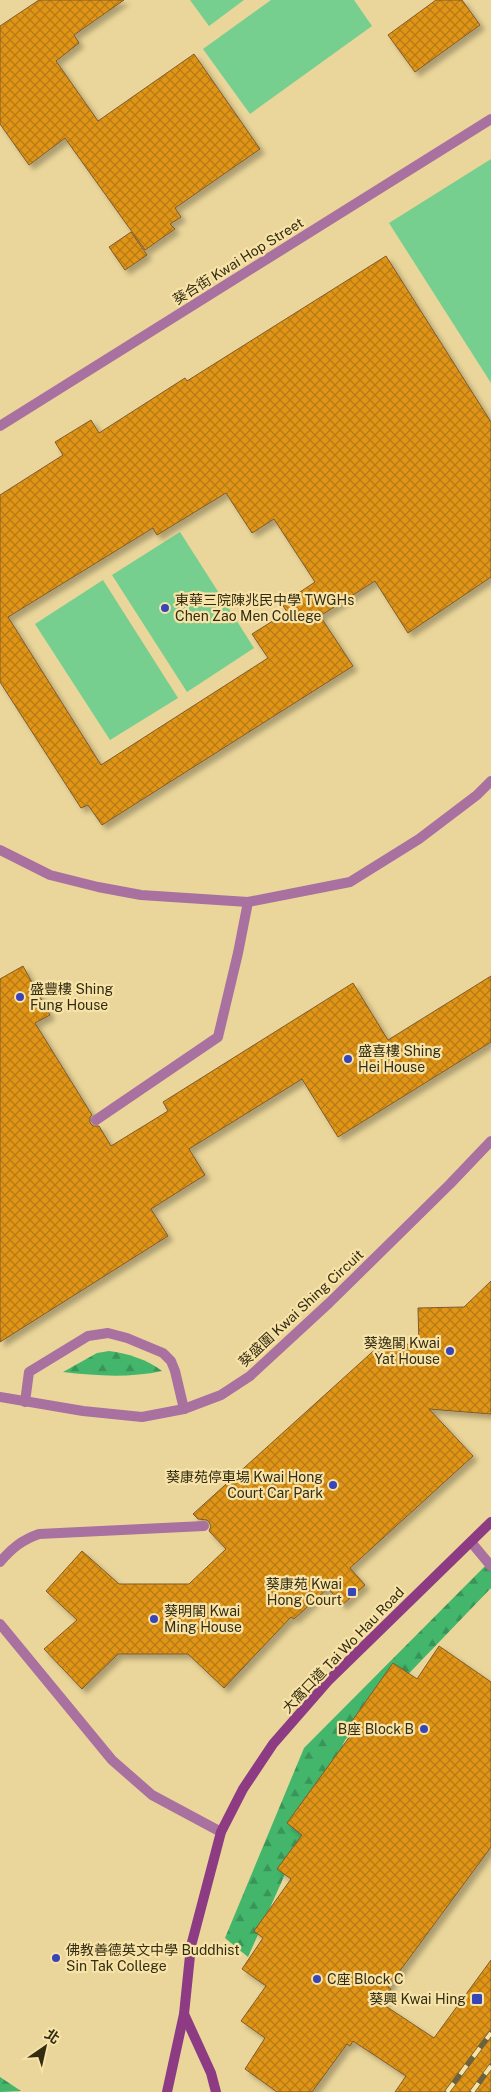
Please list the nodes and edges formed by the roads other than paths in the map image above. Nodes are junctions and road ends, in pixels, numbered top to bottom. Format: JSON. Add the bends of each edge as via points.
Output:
{"nodes":[{"id":1,"x":491,"y":119,"type":"edge"},
{"id":2,"x":0,"y":426,"type":"edge"},
{"id":3,"x":491,"y":781,"type":"edge"},
{"id":4,"x":0,"y":850,"type":"edge"},
{"id":5,"x":248,"y":902,"type":"junction"},
{"id":6,"x":96,"y":1120,"type":"dead end"},
{"id":7,"x":491,"y":1141,"type":"edge"},
{"id":8,"x":0,"y":1397,"type":"edge"},
{"id":9,"x":25,"y":1402,"type":"junction"},
{"id":10,"x":184,"y":1409,"type":"junction"},
{"id":11,"x":491,"y":1522,"type":"edge"},
{"id":12,"x":204,"y":1526,"type":"dead end"},
{"id":13,"x":471,"y":1542,"type":"junction"},
{"id":14,"x":0,"y":1562,"type":"edge"},
{"id":15,"x":491,"y":1566,"type":"edge"},
{"id":16,"x":0,"y":1624,"type":"edge"},
{"id":17,"x":221,"y":1832,"type":"junction"},
{"id":18,"x":184,"y":2014,"type":"junction"},
{"id":19,"x":167,"y":2092,"type":"edge"},
{"id":20,"x":216,"y":2092,"type":"edge"}],
"edges":[{"from":1,"to":2,"type":"street","name":"葵合街 Kwai Hop Street"},
{"from":3,"to":5,"type":"street","via":[[419,839],[350,882]]},
{"from":4,"to":5,"type":"street","via":[[50,875],[98,887],[141,895]]},
{"from":5,"to":6,"type":"street","via":[[218,1037]]},
{"from":7,"to":10,"type":"street","name":"葵盛圍 Kwai Shing Circuit","via":[[376,1257],[250,1376],[221,1395]]},
{"from":8,"to":9,"type":"street","name":"葵盛圍 Kwai Shing Circuit"},
{"from":9,"to":10,"type":"street","name":"葵盛圍 Kwai Shing Circuit","via":[[142,1417]]},
{"from":9,"to":10,"type":"street","via":[[29,1372],[88,1336],[108,1333],[162,1353],[171,1361]]},
{"from":11,"to":13,"type":"main road","name":"大窩口道 Tai Wo Hau Road"},
{"from":12,"to":14,"type":"street","via":[[39,1534],[18,1544]]},
{"from":13,"to":15,"type":"street"},
{"from":13,"to":17,"type":"main road","name":"大窩口道 Tai Wo Hau Road","via":[[328,1681],[272,1744],[243,1789]]},
{"from":16,"to":17,"type":"street","via":[[112,1760],[152,1795]]},
{"from":17,"to":18,"type":"main road","name":"大窩口道 Tai Wo Hau Road","via":[[191,1946]]},
{"from":18,"to":19,"type":"main road","name":"大窩口道 Tai Wo Hau Road"},
{"from":18,"to":20,"type":"main road","via":[[211,2073]]}]}
